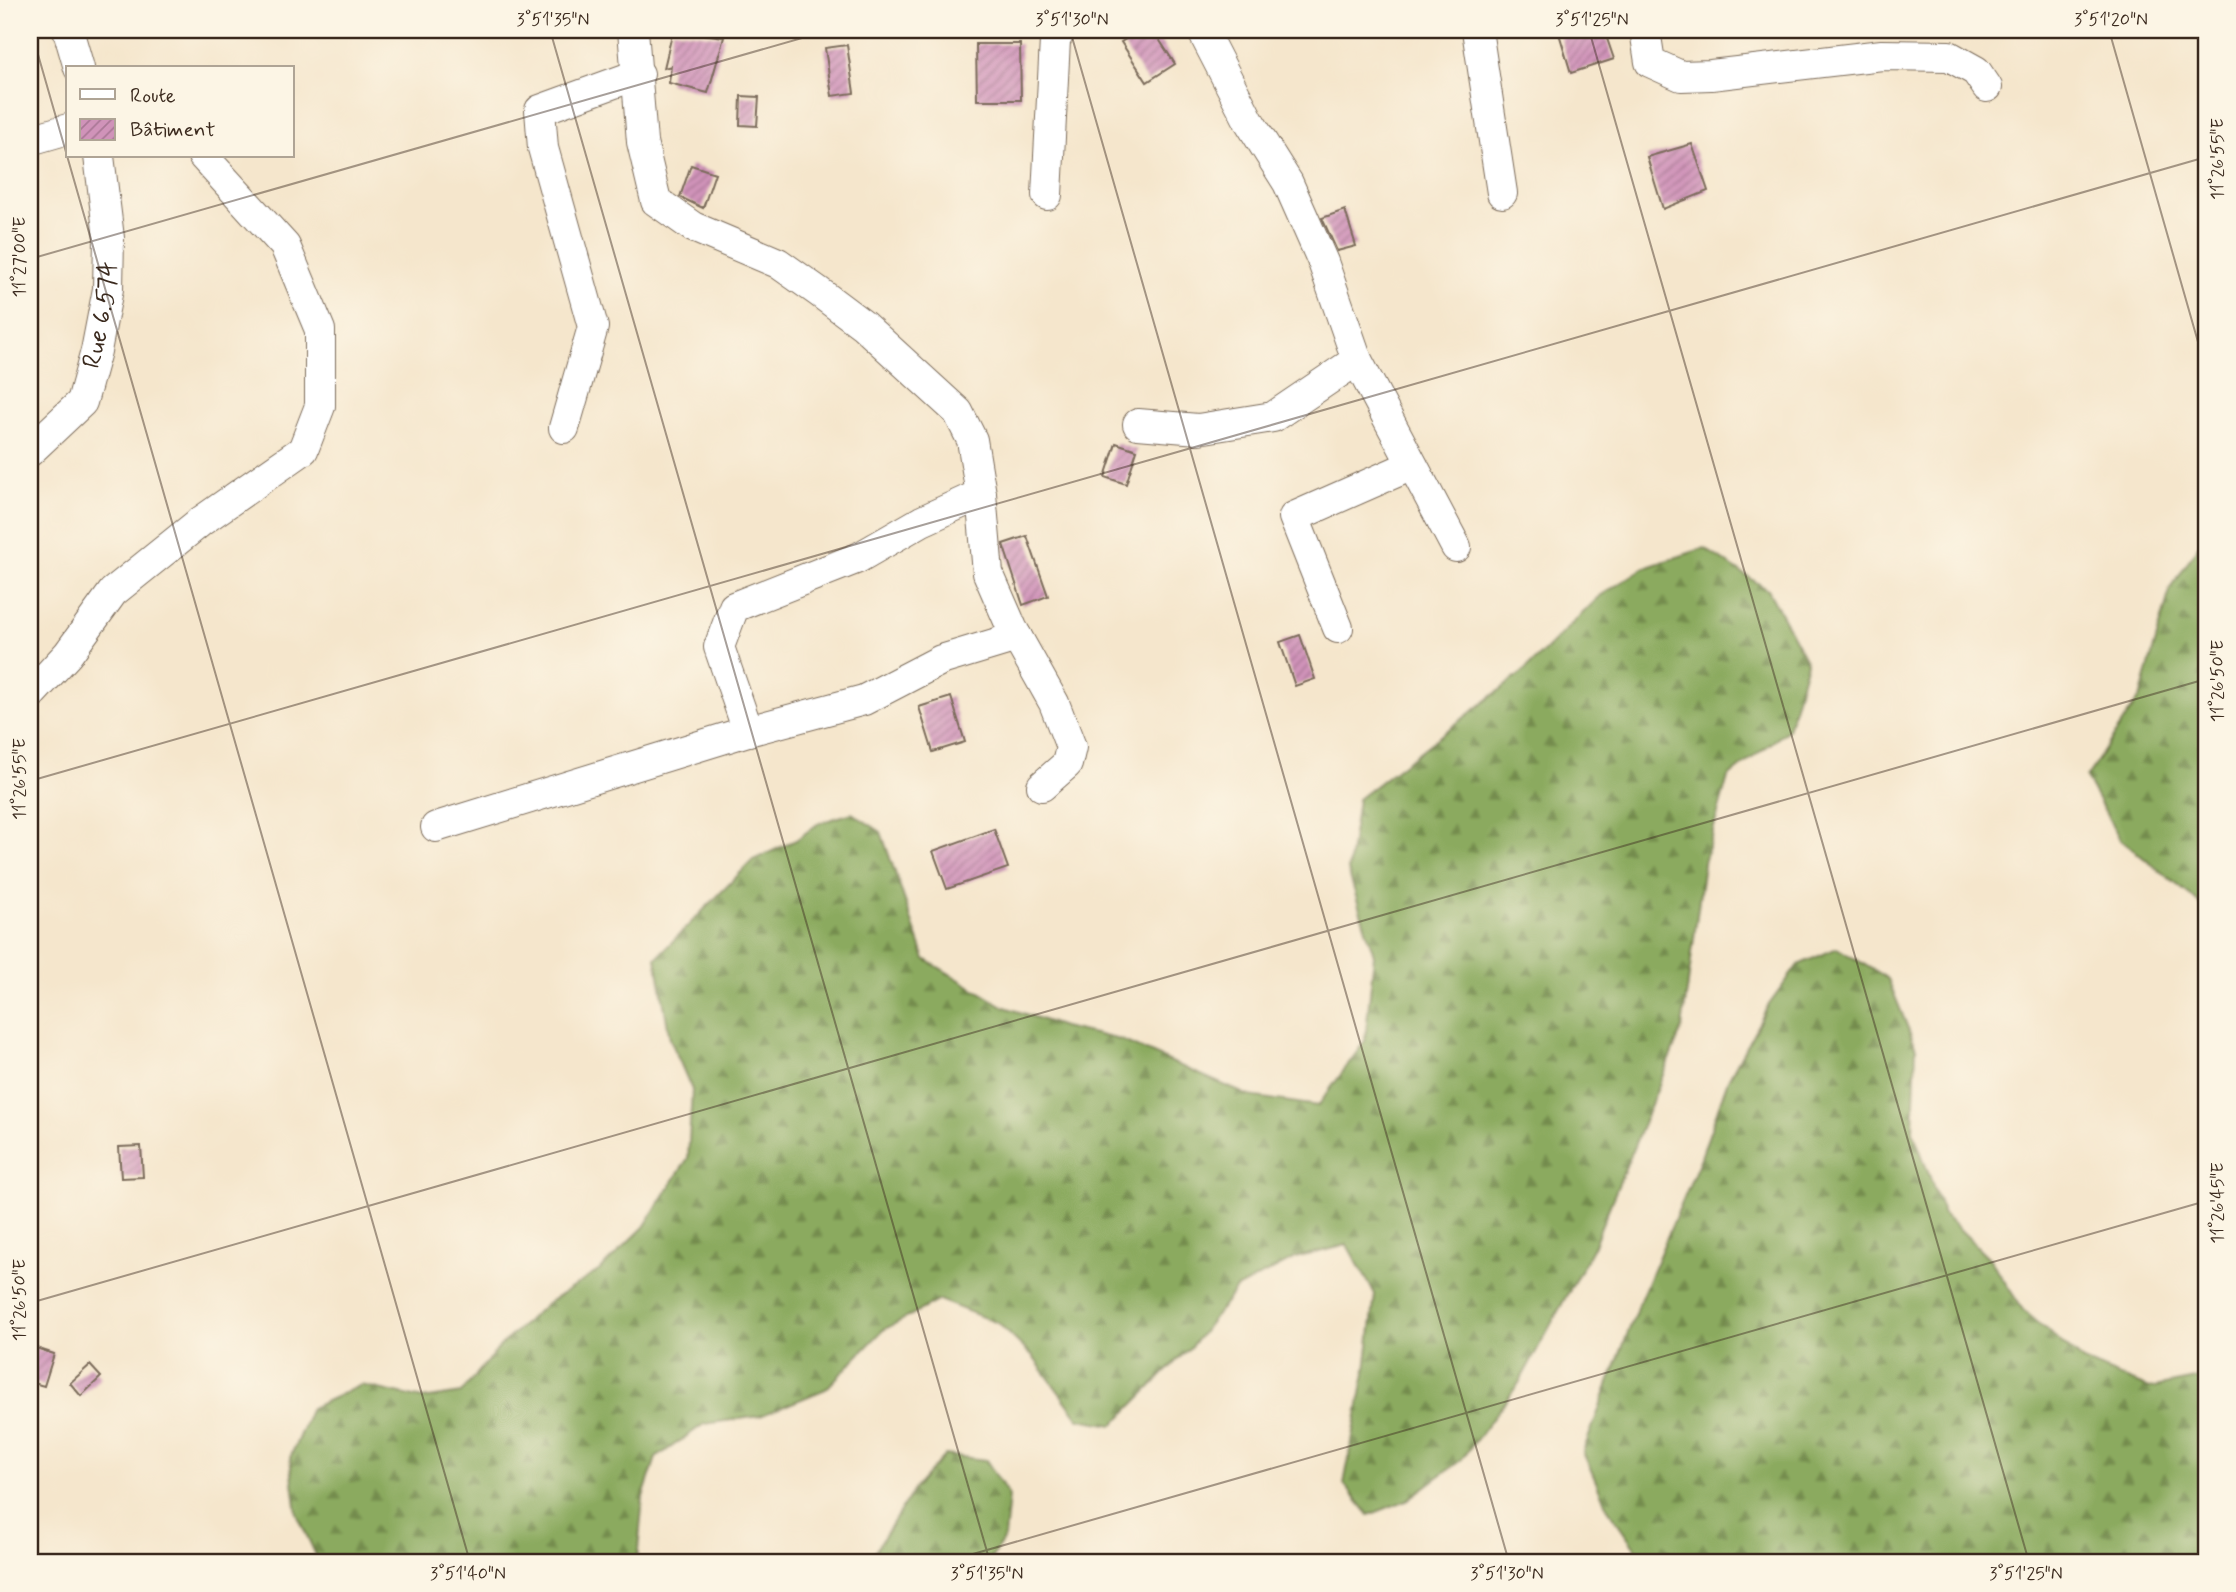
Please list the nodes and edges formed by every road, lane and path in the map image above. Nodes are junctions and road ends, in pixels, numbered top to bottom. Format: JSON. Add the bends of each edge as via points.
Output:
{"nodes":[{"id":1,"x":68,"y":30,"type":"edge"},
{"id":2,"x":634,"y":30,"type":"edge"},
{"id":3,"x":1061,"y":30,"type":"edge"},
{"id":4,"x":1202,"y":30,"type":"edge"},
{"id":5,"x":1477,"y":30,"type":"edge"},
{"id":6,"x":1645,"y":30,"type":"edge"},
{"id":7,"x":78,"y":66,"type":"edge"},
{"id":8,"x":639,"y":74,"type":"junction"},
{"id":9,"x":1987,"y":87,"type":"dead end"},
{"id":10,"x":66,"y":130,"type":"edge"},
{"id":11,"x":30,"y":140,"type":"edge"},
{"id":12,"x":99,"y":158,"type":"edge"},
{"id":13,"x":205,"y":158,"type":"edge"},
{"id":14,"x":1502,"y":193,"type":"dead end"},
{"id":15,"x":1047,"y":195,"type":"dead end"},
{"id":16,"x":1357,"y":360,"type":"junction"},
{"id":17,"x":1139,"y":425,"type":"dead end"},
{"id":18,"x":564,"y":428,"type":"dead end"},
{"id":19,"x":30,"y":452,"type":"edge"},
{"id":20,"x":1412,"y":465,"type":"junction"},
{"id":21,"x":981,"y":494,"type":"junction"},
{"id":22,"x":1456,"y":547,"type":"dead end"},
{"id":23,"x":1338,"y":628,"type":"dead end"},
{"id":24,"x":1017,"y":637,"type":"junction"},
{"id":25,"x":30,"y":695,"type":"edge"},
{"id":26,"x":748,"y":731,"type":"junction"},
{"id":27,"x":1042,"y":786,"type":"dead end"},
{"id":28,"x":436,"y":827,"type":"dead end"}],
"edges":[{"from":1,"to":7,"type":"street"},
{"from":2,"to":8,"type":"street"},
{"from":3,"to":15,"type":"street","via":[[1055,40]]},
{"from":4,"to":16,"type":"street","via":[[1287,183],[1323,262]]},
{"from":5,"to":14,"type":"street"},
{"from":6,"to":9,"type":"street","via":[[1650,62],[1681,76],[1882,55],[1949,56],[1976,71]]},
{"from":8,"to":18,"type":"street","via":[[540,110],[543,148],[593,327]]},
{"from":8,"to":21,"type":"street","via":[[642,142],[656,201],[693,227],[778,263],[915,370],[965,423]]},
{"from":10,"to":11,"type":"street"},
{"from":12,"to":19,"type":"street","name":"Rue 6.574","via":[[109,238],[108,289],[96,351],[82,402]]},
{"from":13,"to":25,"type":"street","via":[[285,246],[320,330],[320,406],[303,450],[200,522],[113,592],[68,654]]},
{"from":16,"to":17,"type":"street","via":[[1273,417],[1198,429]]},
{"from":16,"to":20,"type":"street"},
{"from":20,"to":22,"type":"street"},
{"from":20,"to":23,"type":"street","via":[[1294,517]]},
{"from":21,"to":24,"type":"street","via":[[988,573]]},
{"from":21,"to":26,"type":"street","via":[[858,558],[734,607],[719,647]]},
{"from":24,"to":26,"type":"street","via":[[941,660],[864,700]]},
{"from":24,"to":27,"type":"street","via":[[1054,703],[1070,747],[1066,764]]},
{"from":26,"to":28,"type":"street"}]}
